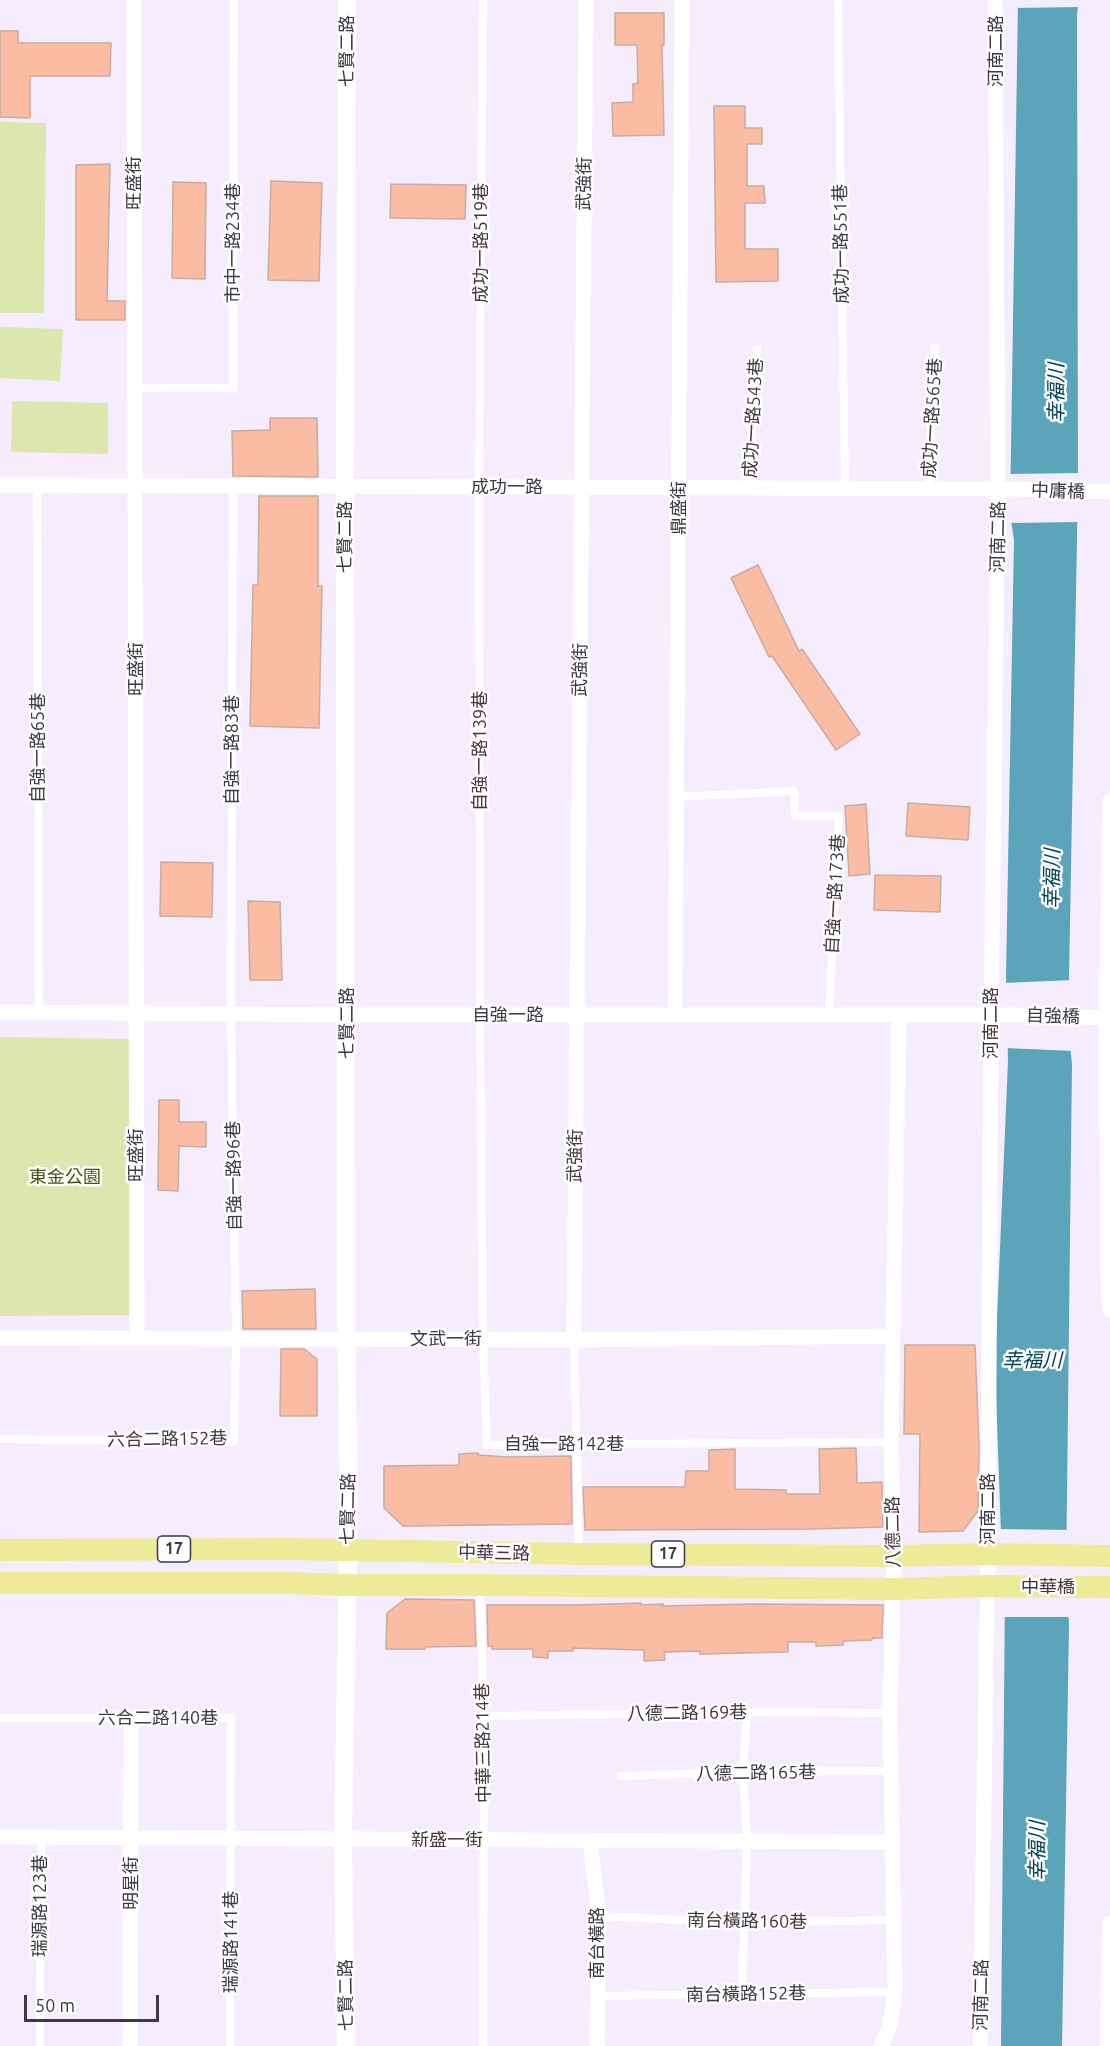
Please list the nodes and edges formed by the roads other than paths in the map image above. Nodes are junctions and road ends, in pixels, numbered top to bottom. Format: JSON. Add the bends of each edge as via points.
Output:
{"nodes":[{"id":1,"x":134,"y":0,"type":"edge"},
{"id":2,"x":234,"y":0,"type":"edge"},
{"id":3,"x":348,"y":0,"type":"edge"},
{"id":4,"x":483,"y":0,"type":"edge"},
{"id":5,"x":586,"y":0,"type":"edge"},
{"id":6,"x":682,"y":0,"type":"edge"},
{"id":7,"x":838,"y":0,"type":"edge"},
{"id":8,"x":995,"y":0,"type":"edge"},
{"id":9,"x":935,"y":348,"type":"dead end"},
{"id":10,"x":757,"y":349,"type":"dead end"},
{"id":11,"x":135,"y":388,"type":"junction"},
{"id":12,"x":0,"y":484,"type":"edge"},
{"id":13,"x":37,"y":485,"type":"junction"},
{"id":14,"x":135,"y":485,"type":"junction"},
{"id":15,"x":233,"y":485,"type":"junction"},
{"id":16,"x":345,"y":486,"type":"junction"},
{"id":17,"x":479,"y":487,"type":"junction"},
{"id":18,"x":581,"y":487,"type":"junction"},
{"id":19,"x":679,"y":488,"type":"junction"},
{"id":20,"x":749,"y":488,"type":"junction"},
{"id":21,"x":845,"y":488,"type":"junction"},
{"id":22,"x":928,"y":489,"type":"junction"},
{"id":23,"x":1006,"y":489,"type":"junction"},
{"id":24,"x":1106,"y":492,"type":"edge"},
{"id":25,"x":677,"y":797,"type":"junction"},
{"id":26,"x":1110,"y":801,"type":"edge"},
{"id":27,"x":0,"y":1012,"type":"edge"},
{"id":28,"x":39,"y":1012,"type":"junction"},
{"id":29,"x":136,"y":1013,"type":"junction"},
{"id":30,"x":231,"y":1014,"type":"junction"},
{"id":31,"x":347,"y":1015,"type":"junction"},
{"id":32,"x":480,"y":1015,"type":"junction"},
{"id":33,"x":577,"y":1015,"type":"junction"},
{"id":34,"x":675,"y":1015,"type":"junction"},
{"id":35,"x":829,"y":1015,"type":"junction"},
{"id":36,"x":899,"y":1015,"type":"junction"},
{"id":37,"x":991,"y":1015,"type":"junction"},
{"id":38,"x":1016,"y":1015,"type":"joint"},
{"id":39,"x":1102,"y":1018,"type":"edge"},
{"id":40,"x":1109,"y":1292,"type":"edge"},
{"id":41,"x":1110,"y":1311,"type":"edge"},
{"id":42,"x":892,"y":1336,"type":"junction"},
{"id":43,"x":0,"y":1338,"type":"edge"},
{"id":44,"x":137,"y":1338,"type":"junction"},
{"id":45,"x":236,"y":1339,"type":"junction"},
{"id":46,"x":346,"y":1339,"type":"junction"},
{"id":47,"x":483,"y":1340,"type":"junction"},
{"id":48,"x":574,"y":1340,"type":"junction"},
{"id":49,"x":0,"y":1439,"type":"edge"},
{"id":50,"x":891,"y":1442,"type":"junction"},
{"id":51,"x":576,"y":1445,"type":"junction"},
{"id":52,"x":0,"y":1550,"type":"edge"},
{"id":53,"x":347,"y":1551,"type":"junction"},
{"id":54,"x":579,"y":1554,"type":"junction"},
{"id":55,"x":988,"y":1554,"type":"junction"},
{"id":56,"x":894,"y":1556,"type":"junction"},
{"id":57,"x":1110,"y":1556,"type":"edge"},
{"id":58,"x":0,"y":1583,"type":"edge"},
{"id":59,"x":347,"y":1585,"type":"junction"},
{"id":60,"x":480,"y":1585,"type":"junction"},
{"id":61,"x":987,"y":1586,"type":"junction"},
{"id":62,"x":1110,"y":1587,"type":"edge"},
{"id":63,"x":894,"y":1589,"type":"junction"},
{"id":64,"x":747,"y":1713,"type":"junction"},
{"id":65,"x":890,"y":1713,"type":"junction"},
{"id":66,"x":484,"y":1716,"type":"junction"},
{"id":67,"x":0,"y":1718,"type":"edge"},
{"id":68,"x":131,"y":1719,"type":"junction"},
{"id":69,"x":892,"y":1771,"type":"junction"},
{"id":70,"x":743,"y":1772,"type":"junction"},
{"id":71,"x":621,"y":1776,"type":"dead end"},
{"id":72,"x":0,"y":1837,"type":"edge"},
{"id":73,"x":40,"y":1838,"type":"junction"},
{"id":74,"x":131,"y":1838,"type":"junction"},
{"id":75,"x":231,"y":1839,"type":"junction"},
{"id":76,"x":343,"y":1839,"type":"junction"},
{"id":77,"x":484,"y":1840,"type":"junction"},
{"id":78,"x":590,"y":1840,"type":"junction"},
{"id":79,"x":747,"y":1842,"type":"junction"},
{"id":80,"x":893,"y":1842,"type":"junction"},
{"id":81,"x":599,"y":1916,"type":"junction"},
{"id":82,"x":895,"y":1920,"type":"junction"},
{"id":83,"x":745,"y":1923,"type":"junction"},
{"id":84,"x":1110,"y":1923,"type":"edge"},
{"id":85,"x":895,"y":1992,"type":"junction"},
{"id":86,"x":742,"y":1994,"type":"junction"},
{"id":87,"x":597,"y":1996,"type":"junction"},
{"id":88,"x":40,"y":2046,"type":"edge"},
{"id":89,"x":130,"y":2046,"type":"edge"},
{"id":90,"x":230,"y":2046,"type":"edge"},
{"id":91,"x":346,"y":2046,"type":"edge"},
{"id":92,"x":483,"y":2046,"type":"edge"},
{"id":93,"x":597,"y":2046,"type":"edge"},
{"id":94,"x":881,"y":2046,"type":"edge"},
{"id":95,"x":980,"y":2046,"type":"edge"},
{"id":96,"x":1107,"y":2046,"type":"edge"}],
"edges":[{"from":1,"to":11,"type":"street","name":"旺盛街"},
{"from":2,"to":11,"type":"lane","name":"市中一路234巷","via":[[233,388]]},
{"from":3,"to":16,"type":"street","name":"七賢二路"},
{"from":4,"to":17,"type":"lane","name":"成功一路519巷"},
{"from":5,"to":18,"type":"street","name":"武強街"},
{"from":6,"to":19,"type":"street","name":"鼎盛街"},
{"from":7,"to":21,"type":"lane","name":"成功一路551巷"},
{"from":8,"to":23,"type":"street","name":"河南二路"},
{"from":9,"to":22,"type":"lane","name":"成功一路565巷"},
{"from":10,"to":20,"type":"lane","name":"成功一路543巷"},
{"from":11,"to":14,"type":"street","name":"旺盛街"},
{"from":12,"to":13,"type":"street","name":"成功一路"},
{"from":13,"to":14,"type":"street","name":"成功一路"},
{"from":13,"to":28,"type":"lane","name":"自強一路65巷"},
{"from":14,"to":15,"type":"street","name":"成功一路"},
{"from":14,"to":29,"type":"street","name":"旺盛街"},
{"from":15,"to":16,"type":"street","name":"成功一路"},
{"from":15,"to":30,"type":"lane","name":"自強一路83巷"},
{"from":16,"to":17,"type":"street","name":"成功一路"},
{"from":16,"to":31,"type":"street","name":"七賢二路"},
{"from":17,"to":18,"type":"street","name":"成功一路"},
{"from":17,"to":32,"type":"lane","name":"自強一路139巷"},
{"from":18,"to":19,"type":"street","name":"成功一路"},
{"from":18,"to":33,"type":"street","name":"武強街"},
{"from":19,"to":20,"type":"street","name":"成功一路"},
{"from":19,"to":25,"type":"street","name":"鼎盛街"},
{"from":20,"to":21,"type":"street","name":"成功一路"},
{"from":21,"to":22,"type":"street","name":"成功一路"},
{"from":22,"to":23,"type":"street","name":"成功一路"},
{"from":23,"to":24,"type":"street","name":"中庸橋"},
{"from":23,"to":37,"type":"street","name":"河南二路"},
{"from":25,"to":34,"type":"street","name":"鼎盛街"},
{"from":25,"to":35,"type":"lane","name":"自強一路173巷","via":[[794,791],[795,816],[838,816]]},
{"from":26,"to":39,"type":"street"},
{"from":27,"to":28,"type":"street","name":"自強一路"},
{"from":28,"to":29,"type":"street","name":"自強一路"},
{"from":29,"to":30,"type":"street","name":"自強一路"},
{"from":29,"to":44,"type":"street","name":"旺盛街"},
{"from":30,"to":31,"type":"street","name":"自強一路"},
{"from":30,"to":45,"type":"lane","name":"自強一路96巷"},
{"from":31,"to":32,"type":"street","name":"自強一路"},
{"from":31,"to":46,"type":"street","name":"七賢二路"},
{"from":32,"to":33,"type":"street","name":"自強一路"},
{"from":32,"to":47,"type":"lane","name":"自強一路142巷"},
{"from":33,"to":34,"type":"street","name":"自強一路"},
{"from":33,"to":48,"type":"street","name":"武強街"},
{"from":34,"to":35,"type":"street","name":"自強一路"},
{"from":35,"to":36,"type":"street","name":"自強一路"},
{"from":36,"to":37,"type":"street","name":"自強一路"},
{"from":36,"to":42,"type":"street","name":"八德二路"},
{"from":37,"to":38,"type":"street","name":"自強一路"},
{"from":37,"to":55,"type":"street","name":"河南二路"},
{"from":38,"to":39,"type":"street","name":"自強橋"},
{"from":39,"to":40,"type":"street"},
{"from":40,"to":41,"type":"street"},
{"from":42,"to":48,"type":"street","name":"文武一街"},
{"from":42,"to":50,"type":"street","name":"八德二路"},
{"from":43,"to":44,"type":"street","name":"文武一街"},
{"from":44,"to":45,"type":"street","name":"文武一街"},
{"from":45,"to":46,"type":"street","name":"文武一街"},
{"from":45,"to":49,"type":"lane","name":"六合二路152巷","via":[[234,1442]]},
{"from":46,"to":47,"type":"street","name":"文武一街"},
{"from":46,"to":53,"type":"street","name":"七賢二路"},
{"from":47,"to":48,"type":"street","name":"文武一街"},
{"from":47,"to":51,"type":"lane","name":"自強一路142巷","via":[[487,1444]]},
{"from":48,"to":51,"type":"lane"},
{"from":50,"to":51,"type":"lane","name":"自強一路142巷"},
{"from":50,"to":56,"type":"street","name":"八德二路"},
{"from":51,"to":54,"type":"lane"},
{"from":52,"to":53,"type":"main road","name":"中華三路","number":"17"},
{"from":53,"to":54,"type":"main road","name":"中華三路","number":"17"},
{"from":53,"to":59,"type":"street","name":"七賢二路"},
{"from":54,"to":56,"type":"main road","name":"中華三路","number":"17"},
{"from":55,"to":56,"type":"main road","name":"中華三路","number":"17"},
{"from":55,"to":57,"type":"main road","name":"中華橋","number":"17"},
{"from":55,"to":61,"type":"street","name":"河南二路"},
{"from":56,"to":63,"type":"street","name":"八德二路"},
{"from":58,"to":59,"type":"main road","name":"中華三路","number":"17"},
{"from":59,"to":60,"type":"main road","name":"中華三路","number":"17"},
{"from":59,"to":76,"type":"street","name":"七賢二路"},
{"from":60,"to":63,"type":"main road","name":"中華三路","number":"17"},
{"from":60,"to":66,"type":"lane","name":"中華三路214巷"},
{"from":61,"to":62,"type":"main road","name":"中華橋","number":"17"},
{"from":61,"to":63,"type":"main road","name":"中華三路","number":"17"},
{"from":61,"to":95,"type":"street","name":"河南二路"},
{"from":63,"to":65,"type":"street","name":"八德二路"},
{"from":64,"to":65,"type":"lane","name":"八德二路169巷"},
{"from":64,"to":66,"type":"lane","name":"八德二路169巷"},
{"from":64,"to":70,"type":"lane"},
{"from":65,"to":69,"type":"street","name":"八德二路"},
{"from":66,"to":77,"type":"lane","name":"中華三路214巷"},
{"from":67,"to":68,"type":"lane","name":"六合二路140巷"},
{"from":68,"to":74,"type":"street","name":"明星街"},
{"from":68,"to":75,"type":"lane","name":"六合二路140巷","via":[[231,1718]]},
{"from":69,"to":70,"type":"lane","name":"八德二路165巷"},
{"from":69,"to":80,"type":"street","name":"八德二路"},
{"from":70,"to":71,"type":"lane","name":"八德二路165巷"},
{"from":70,"to":79,"type":"lane"},
{"from":72,"to":73,"type":"street","name":"新盛一街"},
{"from":73,"to":74,"type":"street","name":"新盛一街"},
{"from":73,"to":88,"type":"lane","name":"瑞源路123巷"},
{"from":74,"to":75,"type":"street","name":"新盛一街"},
{"from":74,"to":89,"type":"street","name":"明星街"},
{"from":75,"to":76,"type":"street","name":"新盛一街"},
{"from":75,"to":90,"type":"lane","name":"瑞源路141巷"},
{"from":76,"to":77,"type":"street","name":"新盛一街"},
{"from":76,"to":91,"type":"street","name":"七賢二路"},
{"from":77,"to":78,"type":"street","name":"新盛一街"},
{"from":77,"to":92,"type":"lane","name":"中華三路214巷"},
{"from":78,"to":79,"type":"street","name":"新盛一街"},
{"from":78,"to":81,"type":"street","name":"南台橫路"},
{"from":79,"to":80,"type":"street","name":"新盛一街"},
{"from":79,"to":83,"type":"lane"},
{"from":80,"to":82,"type":"street","name":"八德二路"},
{"from":81,"to":83,"type":"lane","name":"南台橫路160巷"},
{"from":81,"to":87,"type":"street","name":"南台橫路"},
{"from":82,"to":83,"type":"lane","name":"南台橫路160巷"},
{"from":82,"to":85,"type":"street","name":"八德二路"},
{"from":83,"to":86,"type":"lane"},
{"from":84,"to":96,"type":"street"},
{"from":85,"to":86,"type":"lane","name":"南台橫路152巷"},
{"from":85,"to":94,"type":"street","name":"八德二路","via":[[890,2025]]},
{"from":86,"to":87,"type":"lane","name":"南台橫路152巷"},
{"from":87,"to":93,"type":"street","name":"南台橫路"}]}
